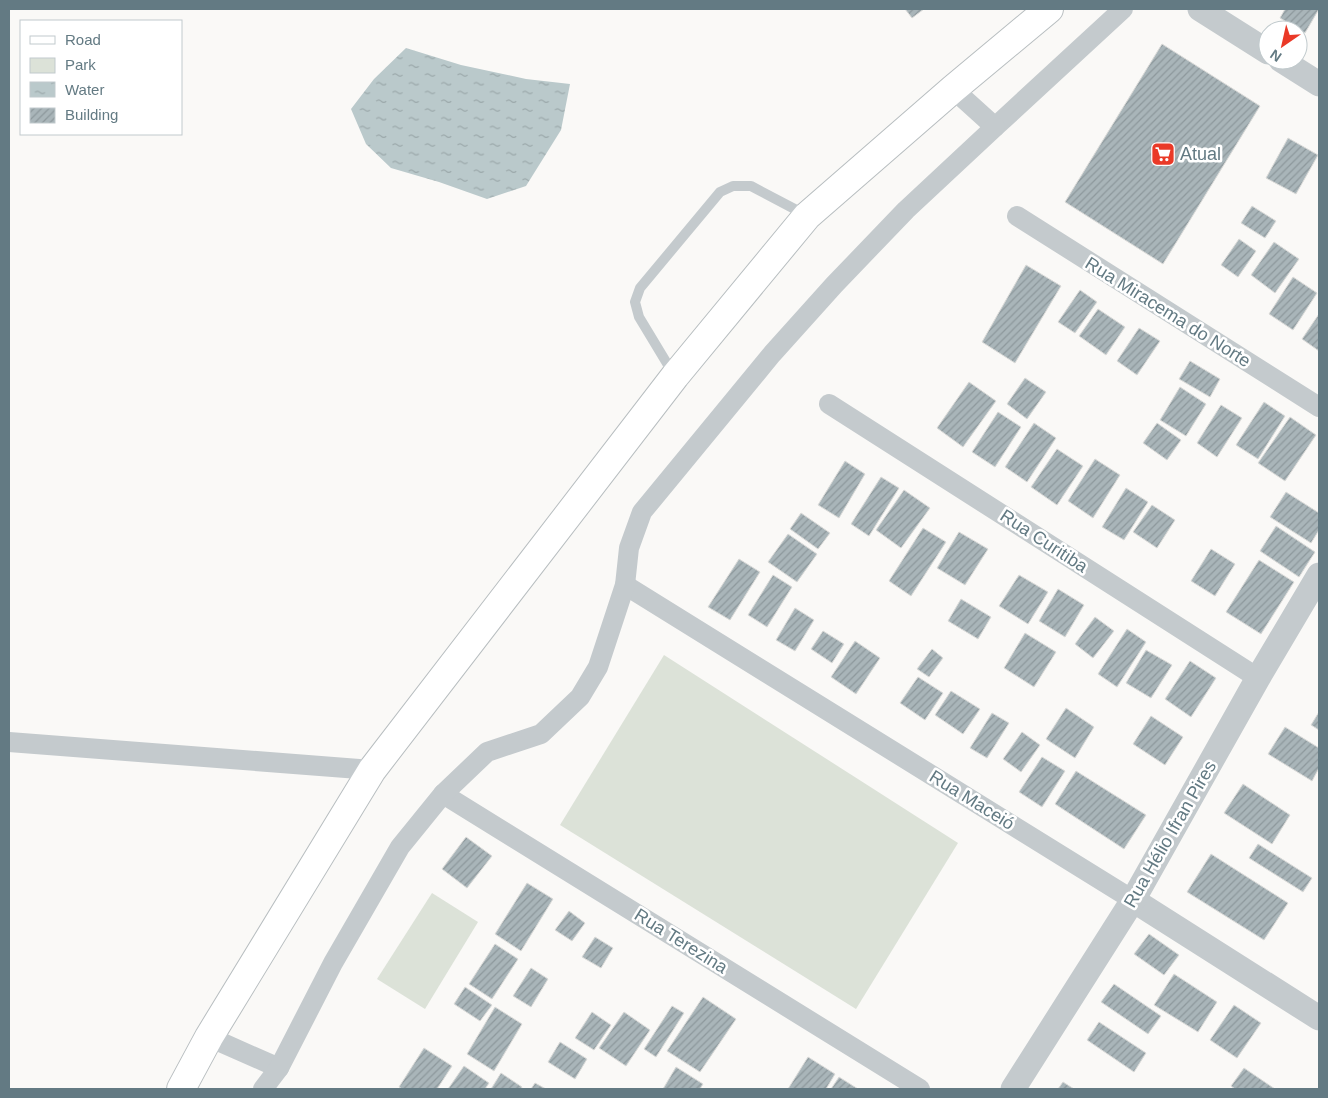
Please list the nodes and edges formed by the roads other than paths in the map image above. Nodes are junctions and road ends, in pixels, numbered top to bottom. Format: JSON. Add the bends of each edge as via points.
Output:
{"nodes":[{"id":1,"x":1049,"y":9,"type":"edge"},
{"id":2,"x":1123,"y":9,"type":"edge"},
{"id":3,"x":1200,"y":9,"type":"edge"},
{"id":4,"x":1258,"y":46,"type":"edge"},
{"id":5,"x":1297,"y":70,"type":"edge"},
{"id":6,"x":1319,"y":84,"type":"edge"},
{"id":7,"x":953,"y":89,"type":"junction"},
{"id":8,"x":995,"y":127,"type":"junction"},
{"id":9,"x":807,"y":216,"type":"junction"},
{"id":10,"x":1017,"y":216,"type":"dead end"},
{"id":11,"x":675,"y":376,"type":"junction"},
{"id":12,"x":829,"y":404,"type":"dead end"},
{"id":13,"x":1319,"y":407,"type":"edge"},
{"id":14,"x":1319,"y":575,"type":"edge"},
{"id":15,"x":625,"y":585,"type":"junction"},
{"id":16,"x":1258,"y":678,"type":"junction"},
{"id":17,"x":9,"y":742,"type":"edge"},
{"id":18,"x":372,"y":770,"type":"junction"},
{"id":19,"x":443,"y":794,"type":"junction"},
{"id":20,"x":1133,"y":900,"type":"junction"},
{"id":21,"x":1319,"y":1018,"type":"edge"},
{"id":22,"x":209,"y":1037,"type":"junction"},
{"id":23,"x":279,"y":1068,"type":"junction"},
{"id":24,"x":182,"y":1089,"type":"edge"},
{"id":25,"x":263,"y":1089,"type":"edge"},
{"id":26,"x":920,"y":1089,"type":"edge"},
{"id":27,"x":1013,"y":1089,"type":"edge"}],
"edges":[{"from":1,"to":7,"type":"main road"},
{"from":2,"to":8,"type":"street"},
{"from":3,"to":4,"type":"street"},
{"from":5,"to":6,"type":"street"},
{"from":7,"to":8,"type":"street"},
{"from":7,"to":9,"type":"main road"},
{"from":8,"to":15,"type":"street","via":[[906,210],[834,285],[772,354],[654,497],[642,512],[629,548]]},
{"from":9,"to":11,"type":"main road"},
{"from":9,"to":11,"type":"lane","via":[[751,186],[733,186],[720,192],[640,288],[635,302],[638,317]]},
{"from":10,"to":13,"type":"street","name":"Rua Miracema do Norte"},
{"from":11,"to":18,"type":"main road"},
{"from":12,"to":16,"type":"street","name":"Rua Curitiba"},
{"from":14,"to":16,"type":"street","name":"Rua Hélio Ifran Pires"},
{"from":15,"to":19,"type":"street","via":[[598,666],[580,696],[541,734],[487,752]]},
{"from":15,"to":20,"type":"street","name":"Rua Maceió"},
{"from":16,"to":20,"type":"street","name":"Rua Hélio Ifran Pires"},
{"from":17,"to":18,"type":"street"},
{"from":18,"to":22,"type":"main road"},
{"from":19,"to":23,"type":"street","via":[[400,847],[333,963]]},
{"from":19,"to":26,"type":"street","name":"Rua Terezina"},
{"from":20,"to":21,"type":"street","name":"Rua Maceió"},
{"from":20,"to":27,"type":"street","name":"Rua Hélio Ifran Pires"},
{"from":22,"to":23,"type":"street"},
{"from":22,"to":24,"type":"main road"},
{"from":23,"to":25,"type":"street"}]}
